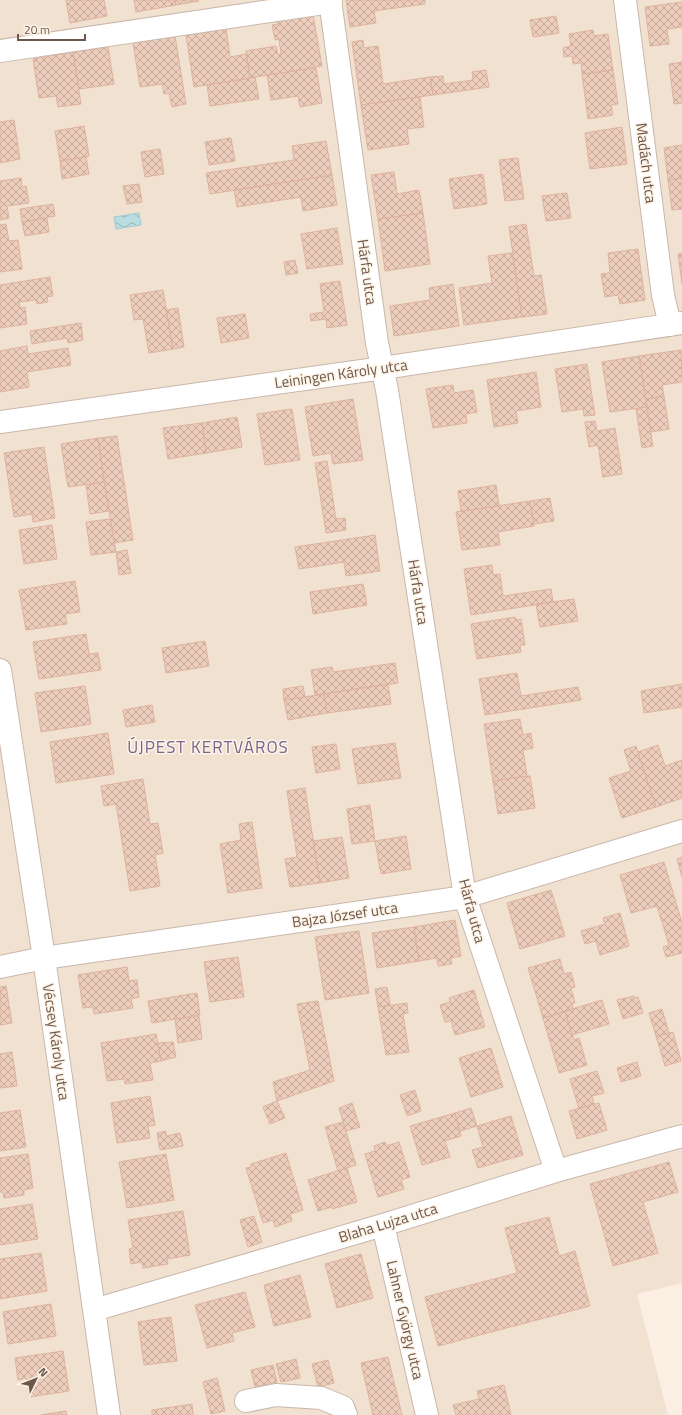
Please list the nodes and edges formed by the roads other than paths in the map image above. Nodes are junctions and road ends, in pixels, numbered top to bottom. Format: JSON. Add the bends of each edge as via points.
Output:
{"nodes":[{"id":1,"x":625,"y":0,"type":"edge"},
{"id":2,"x":330,"y":1,"type":"edge"},
{"id":3,"x":0,"y":51,"type":"edge"},
{"id":4,"x":676,"y":324,"type":"edge"},
{"id":5,"x":383,"y":368,"type":"junction"},
{"id":6,"x":0,"y":422,"type":"edge"},
{"id":7,"x":0,"y":670,"type":"edge"},
{"id":8,"x":682,"y":831,"type":"edge"},
{"id":9,"x":465,"y":897,"type":"junction"},
{"id":10,"x":44,"y":958,"type":"junction"},
{"id":11,"x":0,"y":967,"type":"edge"},
{"id":12,"x":682,"y":1136,"type":"edge"},
{"id":13,"x":556,"y":1171,"type":"junction"},
{"id":14,"x":383,"y":1225,"type":"junction"},
{"id":15,"x":94,"y":1310,"type":"junction"},
{"id":16,"x":246,"y":1401,"type":"dead end"},
{"id":17,"x":109,"y":1415,"type":"edge"},
{"id":18,"x":346,"y":1415,"type":"edge"},
{"id":19,"x":427,"y":1415,"type":"edge"}],
"edges":[{"from":1,"to":4,"type":"street","name":"Madách utca","via":[[663,295]]},
{"from":2,"to":3,"type":"street"},
{"from":2,"to":5,"type":"street","name":"Hárfa utca","via":[[377,343]]},
{"from":4,"to":5,"type":"street","name":"Leiningen Károly utca"},
{"from":5,"to":6,"type":"street","name":"Leiningen Károly utca"},
{"from":5,"to":9,"type":"street","name":"Hárfa utca"},
{"from":7,"to":10,"type":"street","name":"Vécsey Károly utca"},
{"from":8,"to":9,"type":"street","name":"Bajza József utca"},
{"from":9,"to":10,"type":"street","name":"Bajza József utca"},
{"from":9,"to":13,"type":"street","name":"Hárfa utca"},
{"from":10,"to":11,"type":"street","name":"Bajza József utca"},
{"from":10,"to":15,"type":"street","name":"Vécsey Károly utca"},
{"from":12,"to":13,"type":"street","name":"Blaha Lujza utca"},
{"from":13,"to":14,"type":"street","name":"Blaha Lujza utca"},
{"from":14,"to":15,"type":"street","name":"Blaha Lujza utca"},
{"from":14,"to":19,"type":"street","name":"Lahner György utca"},
{"from":15,"to":17,"type":"street","name":"Vécsey Károly utca"},
{"from":16,"to":18,"type":"street","via":[[276,1395],[321,1398],[343,1407]]}]}
